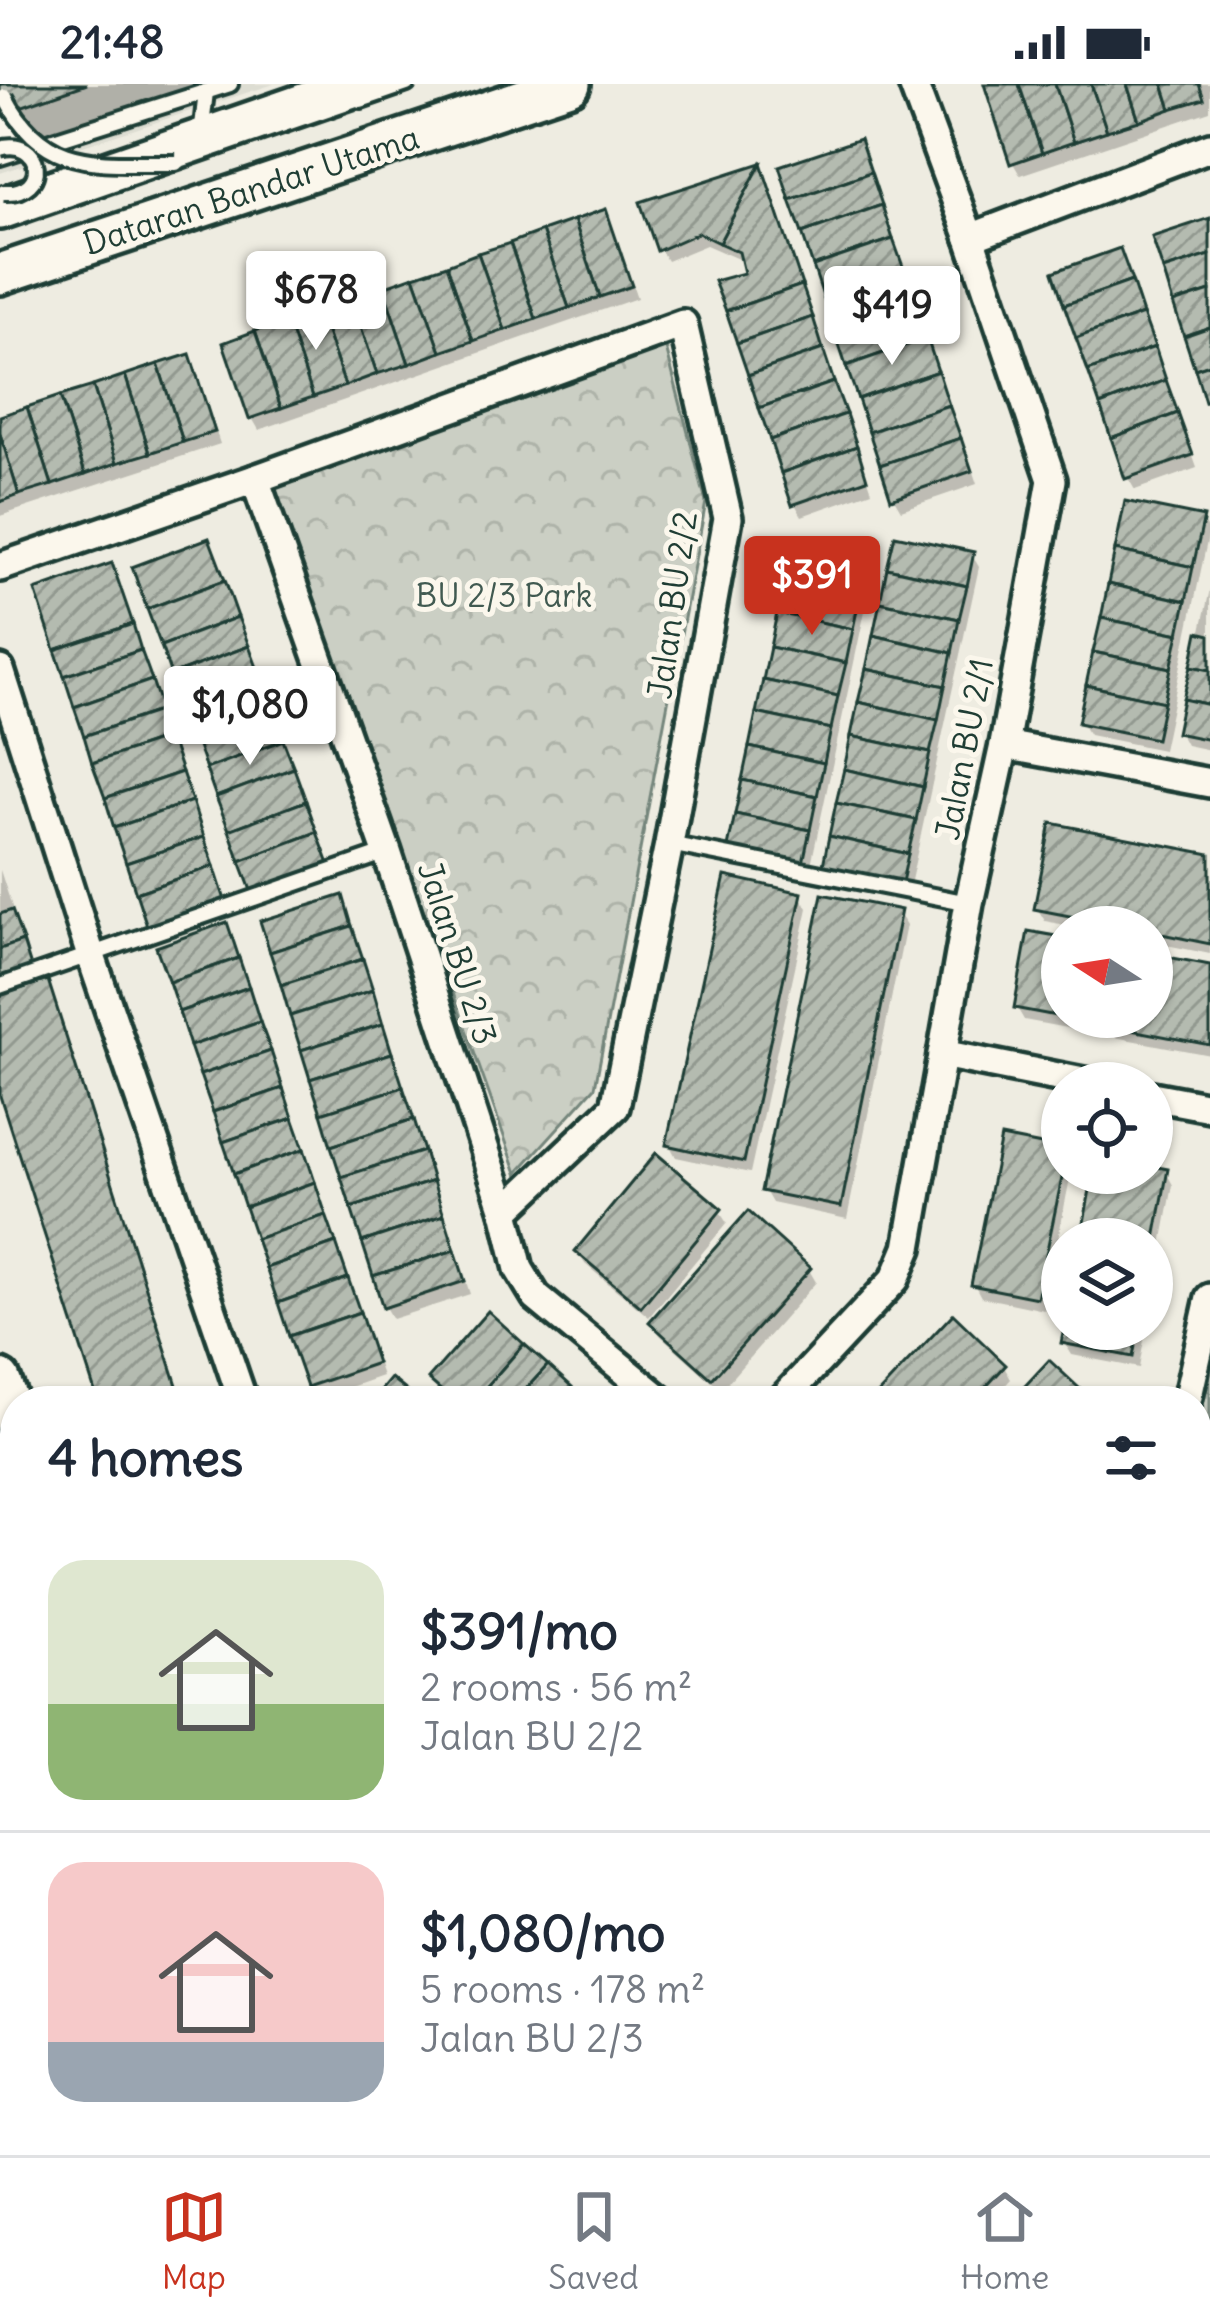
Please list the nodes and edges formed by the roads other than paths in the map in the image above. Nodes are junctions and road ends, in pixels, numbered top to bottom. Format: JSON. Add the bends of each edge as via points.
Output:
{"nodes":[{"id":1,"x":230,"y":84,"type":"edge"},
{"id":2,"x":361,"y":84,"type":"edge"},
{"id":3,"x":407,"y":84,"type":"edge"},
{"id":4,"x":913,"y":84,"type":"edge"},
{"id":5,"x":553,"y":87,"type":"edge"},
{"id":6,"x":206,"y":92,"type":"junction"},
{"id":7,"x":5,"y":97,"type":"dead end"},
{"id":8,"x":0,"y":123,"type":"edge"},
{"id":9,"x":8,"y":146,"type":"edge"},
{"id":10,"x":1210,"y":147,"type":"edge"},
{"id":11,"x":188,"y":151,"type":"junction"},
{"id":12,"x":0,"y":157,"type":"edge"},
{"id":13,"x":0,"y":190,"type":"edge"},
{"id":14,"x":7,"y":200,"type":"edge"},
{"id":15,"x":0,"y":224,"type":"edge"},
{"id":16,"x":970,"y":238,"type":"junction"},
{"id":17,"x":0,"y":274,"type":"edge"},
{"id":18,"x":255,"y":478,"type":"junction"},
{"id":19,"x":0,"y":567,"type":"edge"},
{"id":20,"x":0,"y":670,"type":"edge"},
{"id":21,"x":1004,"y":745,"type":"junction"},
{"id":22,"x":1210,"y":783,"type":"edge"},
{"id":23,"x":669,"y":844,"type":"junction"},
{"id":24,"x":387,"y":852,"type":"junction"},
{"id":25,"x":969,"y":903,"type":"junction"},
{"id":26,"x":91,"y":956,"type":"junction"},
{"id":27,"x":0,"y":986,"type":"edge"},
{"id":28,"x":943,"y":1054,"type":"junction"},
{"id":29,"x":1041,"y":1074,"type":"edge"},
{"id":30,"x":1173,"y":1100,"type":"edge"},
{"id":31,"x":1210,"y":1107,"type":"edge"},
{"id":32,"x":505,"y":1211,"type":"junction"},
{"id":33,"x":1210,"y":1298,"type":"edge"},
{"id":34,"x":238,"y":1386,"type":"edge"},
{"id":35,"x":644,"y":1386,"type":"edge"},
{"id":36,"x":795,"y":1386,"type":"edge"},
{"id":37,"x":1190,"y":1386,"type":"edge"}],
"edges":[{"from":1,"to":6,"type":"lane"},
{"from":2,"to":11,"type":"main road","name":"Dataran Bandar Utama"},
{"from":3,"to":11,"type":"lane"},
{"from":4,"to":16,"type":"street","name":"Jalan BU 2/1"},
{"from":5,"to":17,"type":"main road","name":"Dataran Bandar Utama"},
{"from":6,"to":11,"type":"lane"},
{"from":6,"to":12,"type":"lane"},
{"from":7,"to":11,"type":"lane","bridge":true,"via":[[17,121],[62,155],[91,162]]},
{"from":8,"to":9,"type":"lane"},
{"from":9,"to":14,"type":"lane","bridge":true,"via":[[29,152],[36,166],[32,182]]},
{"from":10,"to":16,"type":"street"},
{"from":11,"to":14,"type":"main road","name":"Dataran Bandar Utama"},
{"from":11,"to":15,"type":"lane"},
{"from":13,"to":14,"type":"lane","bridge":true},
{"from":16,"to":21,"type":"street","name":"Jalan BU 2/1","via":[[1052,480]]},
{"from":18,"to":19,"type":"street","name":"Jalan BU 2/2"},
{"from":18,"to":23,"type":"street","name":"Jalan BU 2/2","via":[[683,324],[728,518]]},
{"from":18,"to":24,"type":"street","name":"Jalan BU 2/3"},
{"from":20,"to":26,"type":"street"},
{"from":21,"to":22,"type":"street"},
{"from":21,"to":25,"type":"street","name":"Jalan BU 2/1"},
{"from":23,"to":25,"type":"lane"},
{"from":23,"to":32,"type":"street","name":"Jalan BU 2/2","via":[[615,1107]]},
{"from":24,"to":26,"type":"lane"},
{"from":24,"to":32,"type":"street","name":"Jalan BU 2/3"},
{"from":25,"to":28,"type":"street","name":"Jalan BU 2/1"},
{"from":26,"to":27,"type":"lane"},
{"from":26,"to":34,"type":"street"},
{"from":28,"to":29,"type":"street"},
{"from":28,"to":36,"type":"street","name":"Jalan BU 2/1","via":[[908,1248],[895,1279]]},
{"from":30,"to":31,"type":"street"},
{"from":32,"to":35,"type":"street","name":"Jalan BU 2/3","via":[[519,1269],[536,1297]]},
{"from":33,"to":37,"type":"street"}]}
